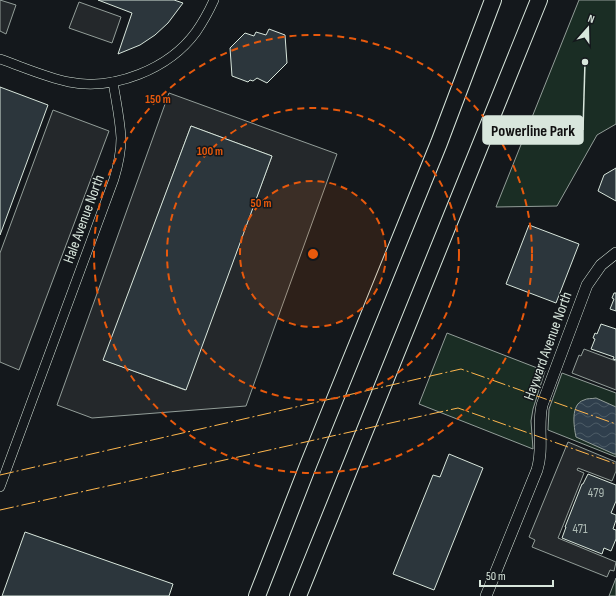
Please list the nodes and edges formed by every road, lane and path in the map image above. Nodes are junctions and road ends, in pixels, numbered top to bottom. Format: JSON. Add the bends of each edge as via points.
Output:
{"nodes":[{"id":1,"x":214,"y":0,"type":"edge"},
{"id":2,"x":492,"y":0,"type":"edge"},
{"id":3,"x":539,"y":0,"type":"edge"},
{"id":4,"x":543,"y":0,"type":"edge"},
{"id":5,"x":528,"y":30,"type":"junction"},
{"id":6,"x":0,"y":59,"type":"edge"},
{"id":7,"x":113,"y":82,"type":"junction"},
{"id":8,"x":616,"y":253,"type":"edge"},
{"id":9,"x":0,"y":487,"type":"edge"},
{"id":10,"x":257,"y":596,"type":"edge"},
{"id":11,"x":298,"y":596,"type":"edge"},
{"id":12,"x":486,"y":596,"type":"edge"}],
"edges":[{"from":1,"to":7,"type":"street","via":[[195,33],[164,62],[132,77]]},
{"from":2,"to":10,"type":"highway","via":[[436,150]]},
{"from":3,"to":5,"type":"highway"},
{"from":4,"to":5,"type":"highway"},
{"from":5,"to":11,"type":"highway"},
{"from":6,"to":7,"type":"street","via":[[52,78],[71,82]]},
{"from":7,"to":9,"type":"street","name":"Hale Avenue North","via":[[121,140],[114,179]]},
{"from":8,"to":12,"type":"street","name":"Hayward Avenue North","via":[[596,271],[582,298],[541,407],[541,452],[537,470]]}]}
